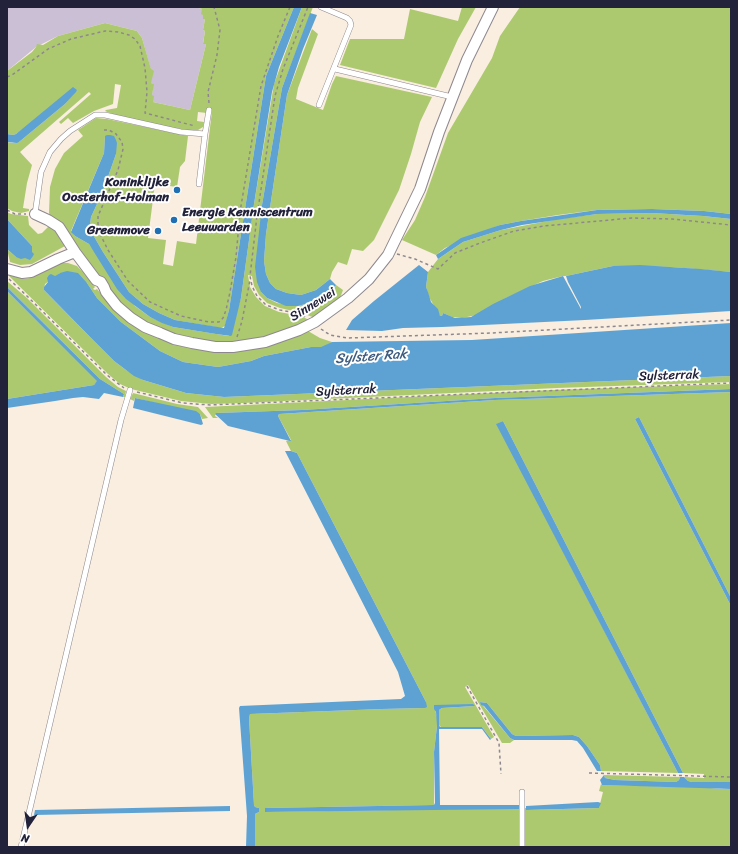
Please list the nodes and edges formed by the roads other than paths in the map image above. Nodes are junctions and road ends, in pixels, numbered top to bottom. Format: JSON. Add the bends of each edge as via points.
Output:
{"nodes":[{"id":1,"x":321,"y":7,"type":"edge"},
{"id":2,"x":493,"y":7,"type":"edge"},
{"id":3,"x":334,"y":69,"type":"junction"},
{"id":4,"x":452,"y":96,"type":"junction"},
{"id":5,"x":319,"y":105,"type":"dead end"},
{"id":6,"x":209,"y":110,"type":"road end"},
{"id":7,"x":206,"y":131,"type":"junction"},
{"id":8,"x":199,"y":184,"type":"dead end"},
{"id":9,"x":35,"y":214,"type":"joint"},
{"id":10,"x":75,"y":252,"type":"junction"},
{"id":11,"x":7,"y":269,"type":"edge"},
{"id":12,"x":130,"y":390,"type":"road end"},
{"id":13,"x":522,"y":792,"type":"dead end"},
{"id":14,"x":21,"y":847,"type":"edge"},
{"id":15,"x":522,"y":847,"type":"edge"}],
"edges":[{"from":1,"to":3,"type":"lane","via":[[347,18],[351,25]]},
{"from":2,"to":4,"type":"street","name":"Sinnewei"},
{"from":3,"to":4,"type":"lane"},
{"from":3,"to":5,"type":"lane"},
{"from":4,"to":10,"type":"street","name":"Sinnewei","via":[[420,189],[390,252],[369,279],[348,298],[315,322],[299,330],[250,345],[233,347],[215,347],[174,339],[145,327],[117,306],[101,282],[96,280]]},
{"from":6,"to":7,"type":"lane"},
{"from":7,"to":8,"type":"lane"},
{"from":7,"to":9,"type":"lane","via":[[181,132],[96,115],[70,131],[50,152],[41,172]]},
{"from":9,"to":10,"type":"street","name":"Sinnewei","via":[[59,228]]},
{"from":10,"to":11,"type":"street","via":[[31,272],[22,273]]},
{"from":12,"to":14,"type":"lane"},
{"from":13,"to":15,"type":"lane"}]}
